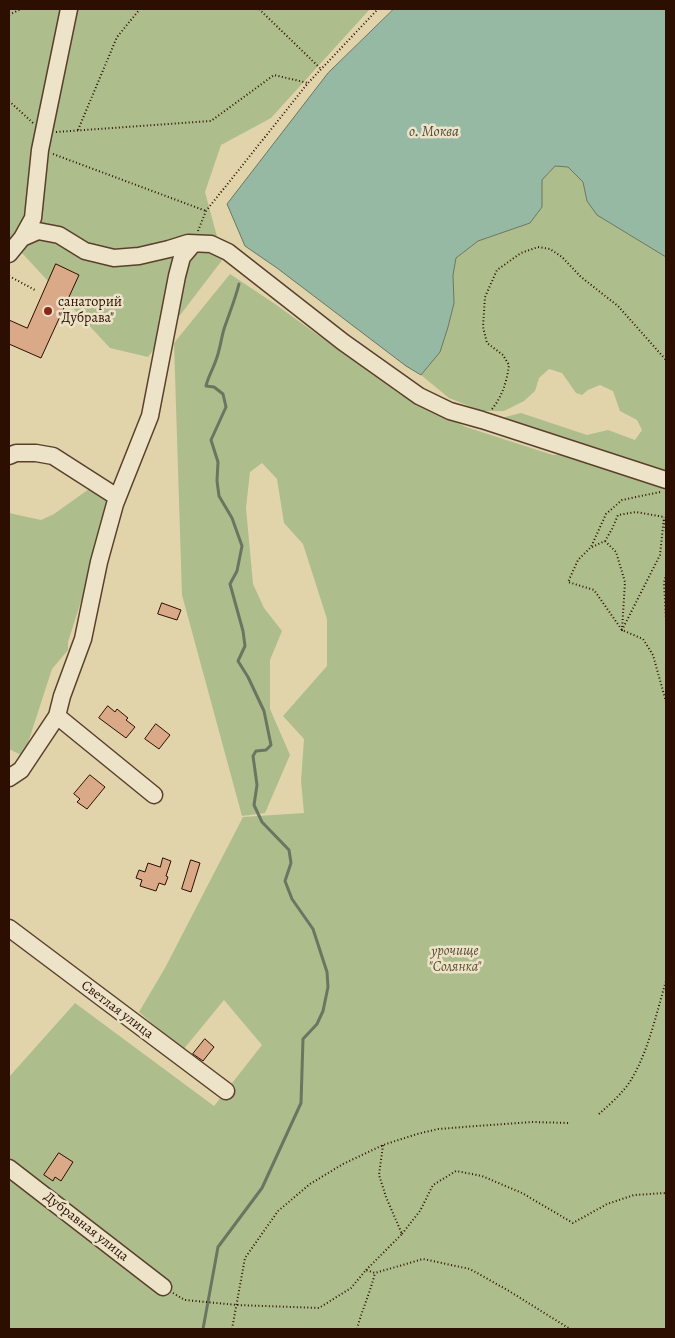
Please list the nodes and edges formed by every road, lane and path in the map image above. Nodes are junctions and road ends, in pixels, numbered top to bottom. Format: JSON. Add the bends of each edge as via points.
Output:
{"nodes":[{"id":1,"x":12,"y":9,"type":"edge"},
{"id":2,"x":21,"y":9,"type":"edge"},
{"id":3,"x":69,"y":9,"type":"edge"},
{"id":4,"x":140,"y":9,"type":"edge"},
{"id":5,"x":259,"y":9,"type":"edge"},
{"id":6,"x":378,"y":9,"type":"edge"},
{"id":7,"x":13,"y":13,"type":"junction"},
{"id":8,"x":9,"y":15,"type":"edge"},
{"id":9,"x":321,"y":69,"type":"junction"},
{"id":10,"x":308,"y":83,"type":"junction"},
{"id":11,"x":9,"y":101,"type":"edge"},
{"id":12,"x":77,"y":131,"type":"junction"},
{"id":13,"x":44,"y":133,"type":"junction"},
{"id":14,"x":40,"y":150,"type":"junction"},
{"id":15,"x":206,"y":211,"type":"junction"},
{"id":16,"x":22,"y":238,"type":"junction"},
{"id":17,"x":193,"y":244,"type":"junction"},
{"id":18,"x":9,"y":254,"type":"edge"},
{"id":19,"x":9,"y":276,"type":"edge"},
{"id":20,"x":35,"y":290,"type":"dead end"},
{"id":21,"x":666,"y":360,"type":"edge"},
{"id":22,"x":482,"y":420,"type":"junction"},
{"id":23,"x":9,"y":456,"type":"edge"},
{"id":24,"x":666,"y":480,"type":"edge"},
{"id":25,"x":666,"y":491,"type":"edge"},
{"id":26,"x":116,"y":501,"type":"junction"},
{"id":27,"x":664,"y":518,"type":"junction"},
{"id":28,"x":666,"y":532,"type":"edge"},
{"id":29,"x":604,"y":541,"type":"junction"},
{"id":30,"x":591,"y":547,"type":"junction"},
{"id":31,"x":666,"y":574,"type":"edge"},
{"id":32,"x":666,"y":585,"type":"edge"},
{"id":33,"x":666,"y":620,"type":"edge"},
{"id":34,"x":622,"y":630,"type":"junction"},
{"id":35,"x":666,"y":702,"type":"edge"},
{"id":36,"x":57,"y":716,"type":"junction"},
{"id":37,"x":9,"y":778,"type":"edge"},
{"id":38,"x":154,"y":795,"type":"dead end"},
{"id":39,"x":9,"y":928,"type":"edge"},
{"id":40,"x":666,"y":981,"type":"edge"},
{"id":41,"x":226,"y":1091,"type":"dead end"},
{"id":42,"x":599,"y":1114,"type":"dead end"},
{"id":43,"x":569,"y":1123,"type":"dead end"},
{"id":44,"x":383,"y":1145,"type":"junction"},
{"id":45,"x":9,"y":1168,"type":"edge"},
{"id":46,"x":666,"y":1193,"type":"edge"},
{"id":47,"x":402,"y":1234,"type":"junction"},
{"id":48,"x":366,"y":1270,"type":"junction"},
{"id":49,"x":375,"y":1273,"type":"junction"},
{"id":50,"x":163,"y":1287,"type":"joint"},
{"id":51,"x":237,"y":1306,"type":"junction"},
{"id":52,"x":232,"y":1329,"type":"edge"},
{"id":53,"x":357,"y":1329,"type":"edge"},
{"id":54,"x":570,"y":1329,"type":"edge"}],
"edges":[{"from":1,"to":7,"type":"path"},
{"from":2,"to":7,"type":"path"},
{"from":3,"to":13,"type":"street"},
{"from":4,"to":12,"type":"path","via":[[117,37]]},
{"from":5,"to":9,"type":"path"},
{"from":6,"to":9,"type":"path"},
{"from":7,"to":8,"type":"path"},
{"from":9,"to":10,"type":"path"},
{"from":10,"to":12,"type":"path","via":[[274,75],[211,120]]},
{"from":10,"to":15,"type":"path"},
{"from":11,"to":13,"type":"path"},
{"from":12,"to":13,"type":"path"},
{"from":13,"to":14,"type":"street"},
{"from":14,"to":15,"type":"path"},
{"from":14,"to":16,"type":"street","via":[[33,218]]},
{"from":15,"to":17,"type":"path"},
{"from":16,"to":17,"type":"street","via":[[38,231],[59,235],[86,251],[114,258]]},
{"from":16,"to":18,"type":"street"},
{"from":17,"to":22,"type":"street","via":[[211,244],[228,252],[343,342],[419,396],[450,411]]},
{"from":17,"to":26,"type":"street","via":[[182,257],[177,276],[150,416]]},
{"from":19,"to":20,"type":"path"},
{"from":21,"to":22,"type":"path","via":[[618,306],[581,277],[562,257],[550,249],[538,247],[521,253],[497,270],[485,297],[487,343],[503,355],[509,365],[497,403]]},
{"from":22,"to":24,"type":"street"},
{"from":23,"to":26,"type":"street","via":[[36,453],[53,456]]},
{"from":25,"to":30,"type":"path","via":[[622,500],[606,514]]},
{"from":26,"to":36,"type":"street","via":[[83,639]]},
{"from":27,"to":28,"type":"path"},
{"from":27,"to":29,"type":"path","via":[[636,512],[618,514]]},
{"from":27,"to":34,"type":"path","via":[[660,555]]},
{"from":29,"to":30,"type":"path"},
{"from":29,"to":34,"type":"path","via":[[616,552],[626,582]]},
{"from":30,"to":34,"type":"path","via":[[578,560],[568,582],[594,590]]},
{"from":31,"to":32,"type":"path"},
{"from":32,"to":33,"type":"path"},
{"from":34,"to":35,"type":"path","via":[[642,639],[653,655]]},
{"from":36,"to":37,"type":"street","via":[[21,770]]},
{"from":36,"to":38,"type":"street"},
{"from":39,"to":41,"type":"street","name":"Светлая улица"},
{"from":40,"to":42,"type":"path","via":[[646,1048],[630,1080]]},
{"from":43,"to":44,"type":"path","via":[[532,1122],[438,1129]]},
{"from":44,"to":47,"type":"path","via":[[379,1174]]},
{"from":44,"to":51,"type":"path","via":[[310,1184],[278,1211],[245,1258]]},
{"from":45,"to":50,"type":"street","name":"Дубравная улица"},
{"from":46,"to":47,"type":"path","via":[[634,1195],[607,1204],[573,1223],[522,1193],[482,1176],[456,1171],[433,1185],[420,1211]]},
{"from":47,"to":48,"type":"path"},
{"from":48,"to":49,"type":"path"},
{"from":48,"to":51,"type":"path","via":[[351,1288],[319,1308]]},
{"from":49,"to":53,"type":"path"},
{"from":49,"to":54,"type":"path","via":[[423,1260],[470,1270]]},
{"from":50,"to":51,"type":"path","via":[[185,1300]]},
{"from":51,"to":52,"type":"path"}]}
